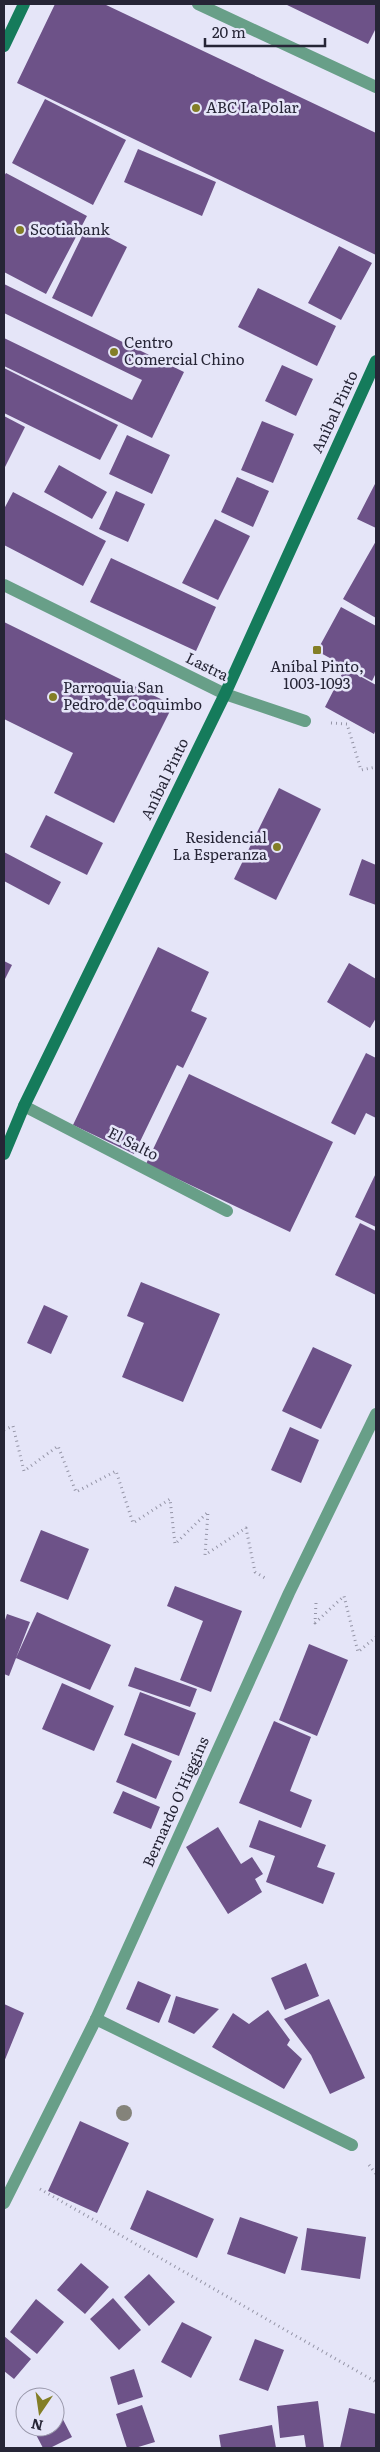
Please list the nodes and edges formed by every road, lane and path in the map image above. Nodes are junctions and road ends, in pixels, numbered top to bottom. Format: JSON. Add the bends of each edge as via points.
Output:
{"nodes":[{"id":1,"x":24,"y":4,"type":"edge"},
{"id":2,"x":198,"y":4,"type":"edge"},
{"id":3,"x":4,"y":46,"type":"edge"},
{"id":4,"x":376,"y":87,"type":"edge"},
{"id":5,"x":376,"y":361,"type":"edge"},
{"id":6,"x":4,"y":585,"type":"edge"},
{"id":7,"x":225,"y":694,"type":"junction"},
{"id":8,"x":305,"y":721,"type":"joint"},
{"id":9,"x":376,"y":767,"type":"edge"},
{"id":10,"x":24,"y":1106,"type":"junction"},
{"id":11,"x":4,"y":1154,"type":"edge"},
{"id":12,"x":227,"y":1211,"type":"dead end"},
{"id":13,"x":376,"y":1414,"type":"edge"},
{"id":14,"x":4,"y":1430,"type":"edge"},
{"id":15,"x":289,"y":1593,"type":"junction"},
{"id":16,"x":316,"y":1595,"type":"dead end"},
{"id":17,"x":376,"y":1637,"type":"edge"},
{"id":18,"x":96,"y":2019,"type":"junction"},
{"id":19,"x":352,"y":2145,"type":"dead end"},
{"id":20,"x":18,"y":2176,"type":"junction"},
{"id":21,"x":4,"y":2203,"type":"edge"},
{"id":22,"x":376,"y":2382,"type":"edge"}],
"edges":[{"from":1,"to":3,"type":"main road"},
{"from":2,"to":4,"type":"street"},
{"from":5,"to":7,"type":"main road","name":"Aníbal Pinto"},
{"from":6,"to":7,"type":"street","name":"Lastra"},
{"from":7,"to":8,"type":"street","name":"Lastra"},
{"from":7,"to":10,"type":"main road","name":"Aníbal Pinto"},
{"from":8,"to":9,"type":"path","via":[[347,724],[361,770]]},
{"from":10,"to":11,"type":"main road","name":"Aníbal Pinto"},
{"from":10,"to":12,"type":"street","name":"El Salto"},
{"from":13,"to":15,"type":"street","name":"Bernardo O'Higgins"},
{"from":14,"to":15,"type":"path","via":[[13,1426],[24,1471],[58,1446],[76,1492],[116,1471],[133,1523],[170,1499],[175,1544],[208,1512],[205,1555],[246,1528],[255,1572]]},
{"from":15,"to":18,"type":"street","name":"Bernardo O'Higgins"},
{"from":16,"to":17,"type":"path","via":[[315,1623],[344,1596],[358,1652]]},
{"from":18,"to":19,"type":"street"},
{"from":18,"to":20,"type":"street","name":"Bernardo O'Higgins"},
{"from":20,"to":21,"type":"street","name":"Bernardo O'Higgins"},
{"from":20,"to":22,"type":"path"}]}
